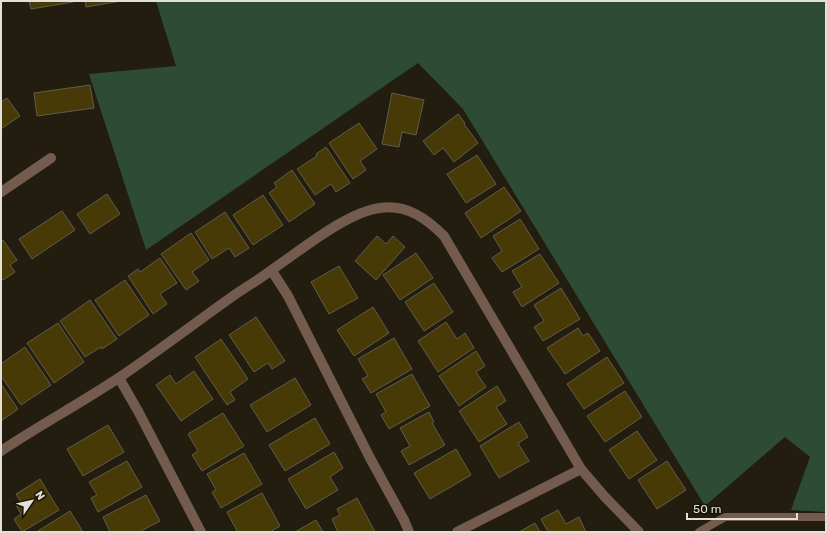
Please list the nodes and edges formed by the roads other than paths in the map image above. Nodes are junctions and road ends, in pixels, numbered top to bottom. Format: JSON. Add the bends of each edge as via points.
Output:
{"nodes":[{"id":1,"x":51,"y":158,"type":"dead end"},
{"id":2,"x":1,"y":192,"type":"edge"},
{"id":3,"x":272,"y":271,"type":"junction"},
{"id":4,"x":119,"y":378,"type":"junction"},
{"id":5,"x":1,"y":451,"type":"edge"},
{"id":6,"x":581,"y":469,"type":"junction"},
{"id":7,"x":826,"y":517,"type":"edge"},
{"id":8,"x":201,"y":532,"type":"edge"},
{"id":9,"x":409,"y":532,"type":"edge"},
{"id":10,"x":457,"y":532,"type":"edge"},
{"id":11,"x":639,"y":532,"type":"edge"},
{"id":12,"x":699,"y":532,"type":"edge"}],
"edges":[{"from":1,"to":2,"type":"street"},
{"from":3,"to":4,"type":"street"},
{"from":3,"to":6,"type":"street","via":[[317,239],[364,212],[381,208],[400,208],[417,214],[444,236]]},
{"from":3,"to":9,"type":"street","via":[[288,296]]},
{"from":4,"to":5,"type":"street"},
{"from":4,"to":8,"type":"street"},
{"from":6,"to":10,"type":"street"},
{"from":6,"to":11,"type":"street"},
{"from":7,"to":12,"type":"lane","via":[[725,518]]}]}
